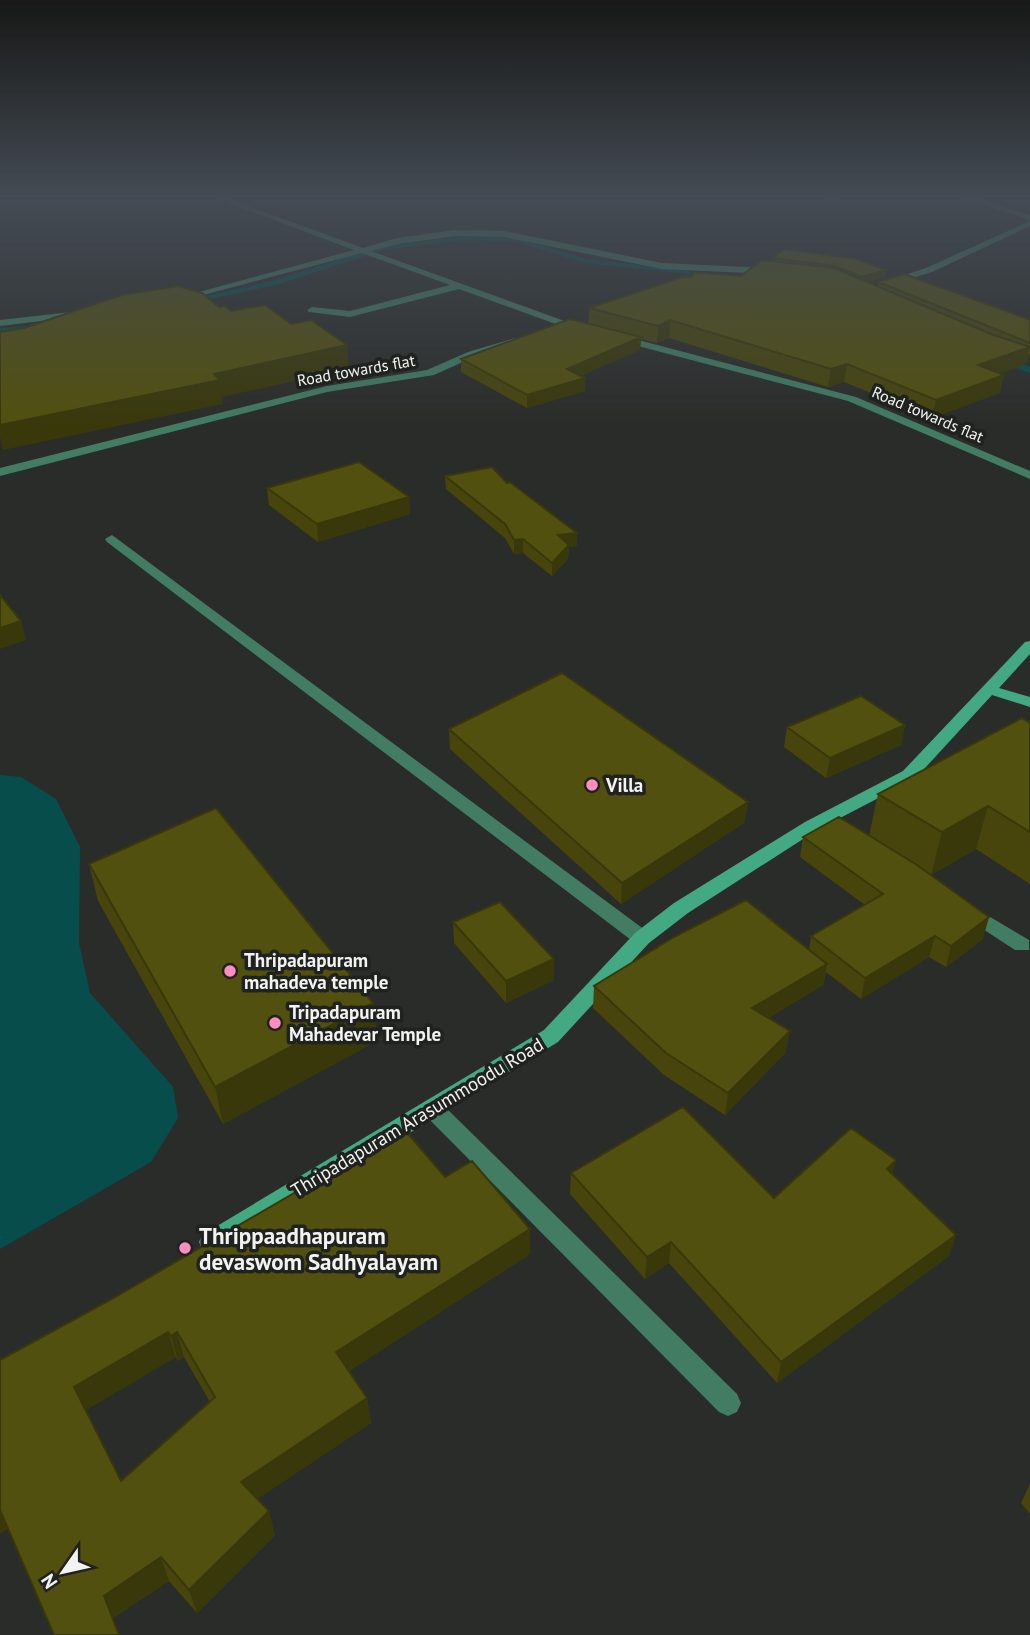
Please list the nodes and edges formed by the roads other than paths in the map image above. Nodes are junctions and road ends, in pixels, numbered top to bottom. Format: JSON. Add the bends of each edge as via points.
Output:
{"nodes":[{"id":1,"x":278,"y":274,"type":"edge"},
{"id":2,"x":434,"y":274,"type":"edge"},
{"id":3,"x":915,"y":274,"type":"edge"},
{"id":4,"x":462,"y":285,"type":"junction"},
{"id":5,"x":873,"y":287,"type":"edge"},
{"id":6,"x":165,"y":303,"type":"edge"},
{"id":7,"x":312,"y":310,"type":"dead end"},
{"id":8,"x":88,"y":313,"type":"edge"},
{"id":9,"x":0,"y":323,"type":"edge"},
{"id":10,"x":567,"y":325,"type":"junction"},
{"id":11,"x":580,"y":328,"type":"edge"},
{"id":12,"x":606,"y":335,"type":"edge"},
{"id":13,"x":0,"y":472,"type":"edge"},
{"id":14,"x":1030,"y":475,"type":"edge"},
{"id":15,"x":112,"y":538,"type":"dead end"},
{"id":16,"x":1030,"y":645,"type":"edge"},
{"id":17,"x":987,"y":690,"type":"junction"},
{"id":18,"x":1030,"y":702,"type":"edge"},
{"id":19,"x":825,"y":818,"type":"junction"},
{"id":20,"x":848,"y":833,"type":"edge"},
{"id":21,"x":952,"y":900,"type":"edge"},
{"id":22,"x":642,"y":938,"type":"junction"},
{"id":23,"x":1022,"y":945,"type":"dead end"},
{"id":24,"x":432,"y":1108,"type":"junction"},
{"id":25,"x":195,"y":1252,"type":"edge"},
{"id":26,"x":727,"y":1403,"type":"dead end"}],
"edges":[{"from":1,"to":6,"type":"street"},
{"from":2,"to":4,"type":"street"},
{"from":3,"to":5,"type":"street"},
{"from":4,"to":7,"type":"street","via":[[349,314]]},
{"from":4,"to":10,"type":"street"},
{"from":8,"to":9,"type":"street"},
{"from":10,"to":11,"type":"street","name":"Road towards flat"},
{"from":10,"to":13,"type":"street","name":"Road towards flat","via":[[472,354],[430,373],[327,389]]},
{"from":12,"to":14,"type":"street","name":"Road towards flat","via":[[852,399]]},
{"from":15,"to":22,"type":"street"},
{"from":16,"to":17,"type":"main road","name":"Thripadapuram Arasummoodu Road"},
{"from":17,"to":18,"type":"main road"},
{"from":17,"to":19,"type":"main road","name":"Thripadapuram Arasummoodu Road","via":[[909,775]]},
{"from":19,"to":20,"type":"street"},
{"from":19,"to":22,"type":"main road","name":"Thripadapuram Arasummoodu Road","via":[[681,908]]},
{"from":21,"to":23,"type":"street"},
{"from":22,"to":24,"type":"main road","name":"Thripadapuram Arasummoodu Road","via":[[551,1036]]},
{"from":24,"to":25,"type":"main road","name":"Thripadapuram Arasummoodu Road"},
{"from":24,"to":26,"type":"street"}]}
